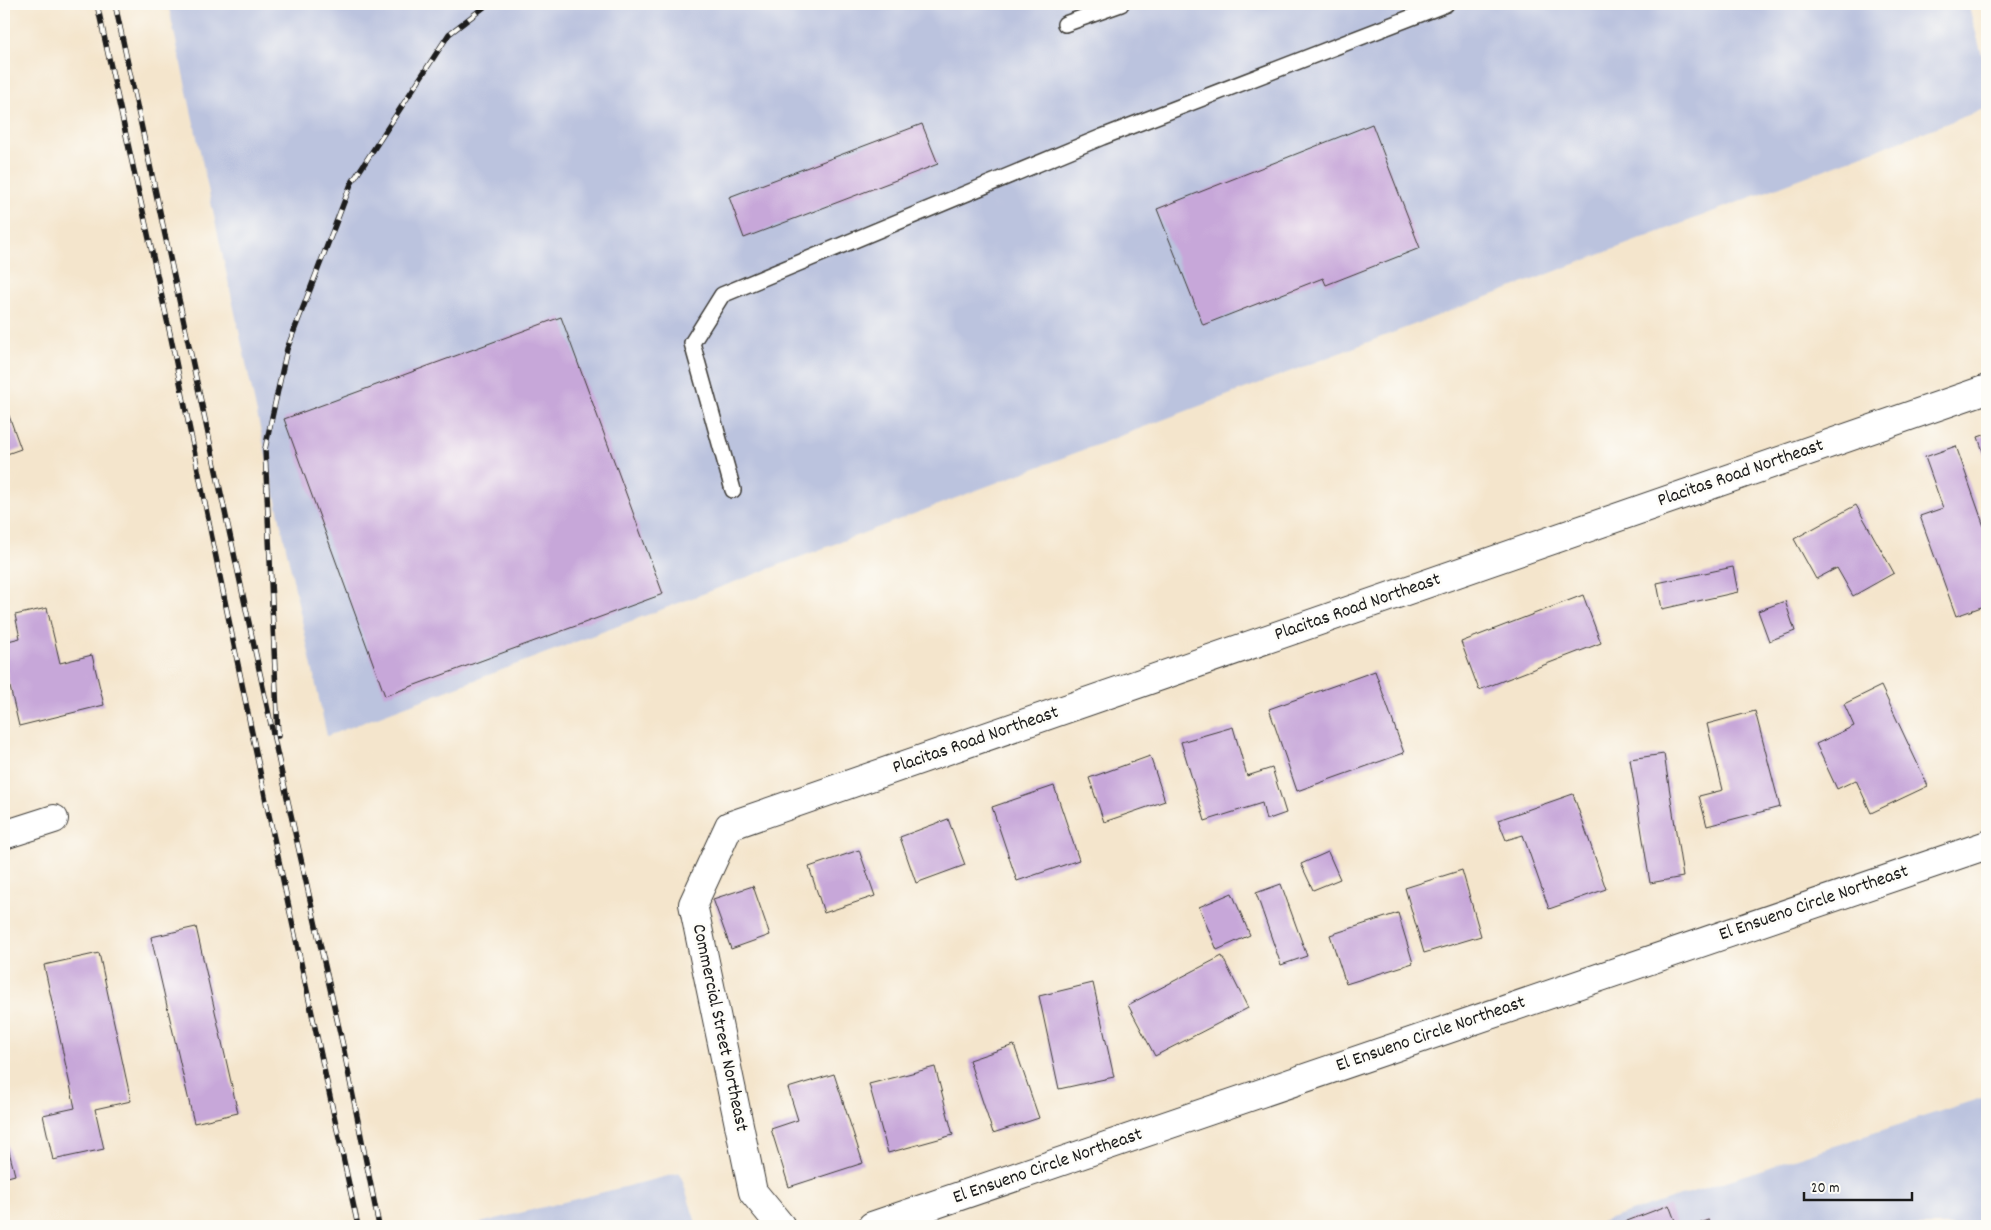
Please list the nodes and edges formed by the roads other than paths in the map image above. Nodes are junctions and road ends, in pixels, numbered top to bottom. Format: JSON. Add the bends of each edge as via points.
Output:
{"nodes":[{"id":1,"x":1121,"y":4,"type":"edge"},
{"id":2,"x":1446,"y":4,"type":"edge"},
{"id":3,"x":1065,"y":24,"type":"dead end"},
{"id":4,"x":1987,"y":389,"type":"edge"},
{"id":5,"x":733,"y":490,"type":"dead end"},
{"id":6,"x":54,"y":819,"type":"dead end"},
{"id":7,"x":729,"y":826,"type":"joint"},
{"id":8,"x":4,"y":835,"type":"edge"},
{"id":9,"x":1987,"y":845,"type":"edge"},
{"id":10,"x":781,"y":1226,"type":"edge"},
{"id":11,"x":873,"y":1226,"type":"edge"}],
"edges":[{"from":1,"to":3,"type":"lane"},
{"from":2,"to":5,"type":"lane","via":[[1102,137],[722,295],[692,343]]},
{"from":4,"to":7,"type":"street","name":"Placitas Road Northeast"},
{"from":6,"to":8,"type":"street"},
{"from":7,"to":10,"type":"street","name":"Commercial Street Northeast","via":[[693,904],[753,1192]]},
{"from":9,"to":11,"type":"street","name":"El Ensueno Circle Northeast"}]}
